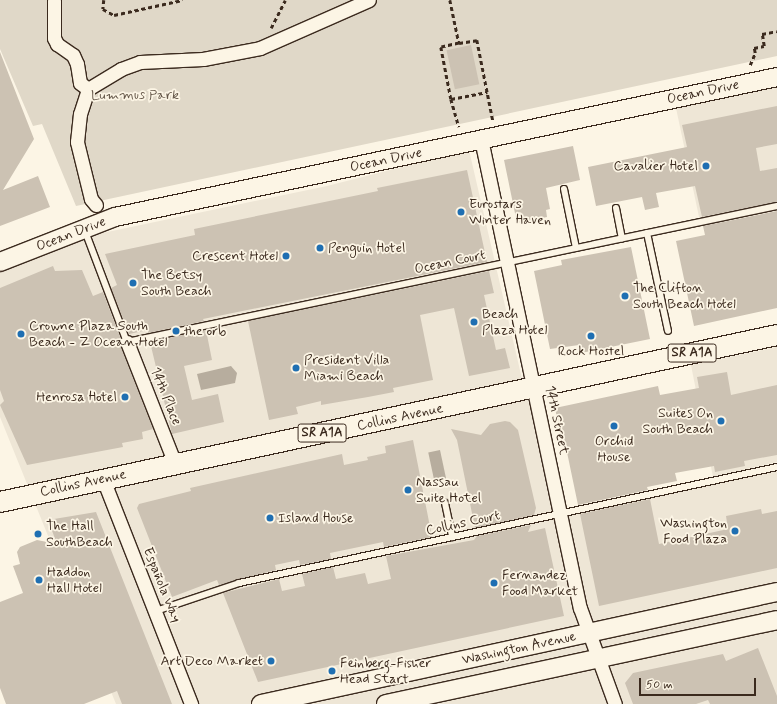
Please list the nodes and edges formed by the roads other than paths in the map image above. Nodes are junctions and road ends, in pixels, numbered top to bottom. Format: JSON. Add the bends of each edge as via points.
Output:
{"nodes":[{"id":1,"x":54,"y":0,"type":"edge"},
{"id":2,"x":369,"y":0,"type":"edge"},
{"id":3,"x":777,"y":77,"type":"edge"},
{"id":4,"x":88,"y":89,"type":"junction"},
{"id":5,"x":481,"y":139,"type":"junction"},
{"id":6,"x":564,"y":190,"type":"dead end"},
{"id":7,"x":96,"y":205,"type":"dead end"},
{"id":8,"x":777,"y":206,"type":"edge"},
{"id":9,"x":616,"y":208,"type":"dead end"},
{"id":10,"x":84,"y":229,"type":"junction"},
{"id":11,"x":647,"y":233,"type":"junction"},
{"id":12,"x":622,"y":238,"type":"junction"},
{"id":13,"x":576,"y":248,"type":"junction"},
{"id":14,"x":0,"y":262,"type":"edge"},
{"id":15,"x":507,"y":262,"type":"junction"},
{"id":16,"x":668,"y":331,"type":"dead end"},
{"id":17,"x":777,"y":335,"type":"edge"},
{"id":18,"x":127,"y":342,"type":"junction"},
{"id":19,"x":534,"y":388,"type":"junction"},
{"id":20,"x":175,"y":464,"type":"junction"},
{"id":21,"x":777,"y":467,"type":"edge"},
{"id":22,"x":103,"y":479,"type":"junction"},
{"id":23,"x":0,"y":502,"type":"edge"},
{"id":24,"x":445,"y":503,"type":"dead end"},
{"id":25,"x":560,"y":514,"type":"junction"},
{"id":26,"x":452,"y":538,"type":"junction"},
{"id":27,"x":777,"y":592,"type":"edge"},
{"id":28,"x":156,"y":611,"type":"junction"},
{"id":29,"x":777,"y":620,"type":"edge"},
{"id":30,"x":588,"y":633,"type":"junction"},
{"id":31,"x":597,"y":658,"type":"junction"},
{"id":32,"x":191,"y":704,"type":"edge"},
{"id":33,"x":261,"y":704,"type":"edge"},
{"id":34,"x":386,"y":704,"type":"edge"},
{"id":35,"x":615,"y":704,"type":"edge"}],
"edges":[{"from":1,"to":4,"type":"street","via":[[54,38],[57,44],[73,55],[80,83]]},
{"from":2,"to":4,"type":"street","via":[[260,48],[203,59],[140,62],[121,69]]},
{"from":3,"to":5,"type":"main road","name":"Ocean Drive"},
{"from":4,"to":7,"type":"street","via":[[80,114],[77,142],[91,199]]},
{"from":5,"to":10,"type":"main road","name":"Ocean Drive","via":[[115,218]]},
{"from":5,"to":15,"type":"street","name":"14th Street"},
{"from":6,"to":13,"type":"lane"},
{"from":8,"to":11,"type":"lane","name":"Ocean Court"},
{"from":9,"to":12,"type":"lane"},
{"from":10,"to":14,"type":"main road","name":"Ocean Drive"},
{"from":10,"to":18,"type":"lane","name":"14th Place"},
{"from":11,"to":12,"type":"lane","name":"Ocean Court"},
{"from":11,"to":16,"type":"lane"},
{"from":12,"to":13,"type":"lane","name":"Ocean Court"},
{"from":13,"to":15,"type":"lane","name":"Ocean Court"},
{"from":15,"to":18,"type":"lane","name":"Ocean Court"},
{"from":15,"to":19,"type":"street","name":"14th Street"},
{"from":17,"to":19,"type":"main road","name":"Collins Avenue","number":"SR A1A"},
{"from":18,"to":20,"type":"street","name":"14th Place"},
{"from":19,"to":20,"type":"main road","name":"Collins Avenue","number":"SR A1A"},
{"from":19,"to":25,"type":"street","name":"14th Street"},
{"from":20,"to":22,"type":"main road","name":"Collins Avenue","number":"SR A1A"},
{"from":21,"to":25,"type":"lane","name":"Collins Court"},
{"from":22,"to":23,"type":"main road","name":"Collins Avenue","number":"SR A1A"},
{"from":22,"to":28,"type":"street","name":"Española Way"},
{"from":24,"to":26,"type":"lane"},
{"from":25,"to":26,"type":"lane","name":"Collins Court"},
{"from":25,"to":30,"type":"street","name":"14th Street","via":[[580,608]]},
{"from":26,"to":28,"type":"lane","name":"Collins Court","via":[[239,583]]},
{"from":27,"to":30,"type":"main road","name":"Washington Avenue"},
{"from":28,"to":32,"type":"street","name":"Española Way"},
{"from":29,"to":31,"type":"main road","name":"Washington Avenue"},
{"from":30,"to":31,"type":"street","name":"14th Street"},
{"from":30,"to":33,"type":"main road","name":"Washington Avenue"},
{"from":31,"to":34,"type":"main road","name":"Washington Avenue"},
{"from":31,"to":35,"type":"street","name":"14th Street"}]}
